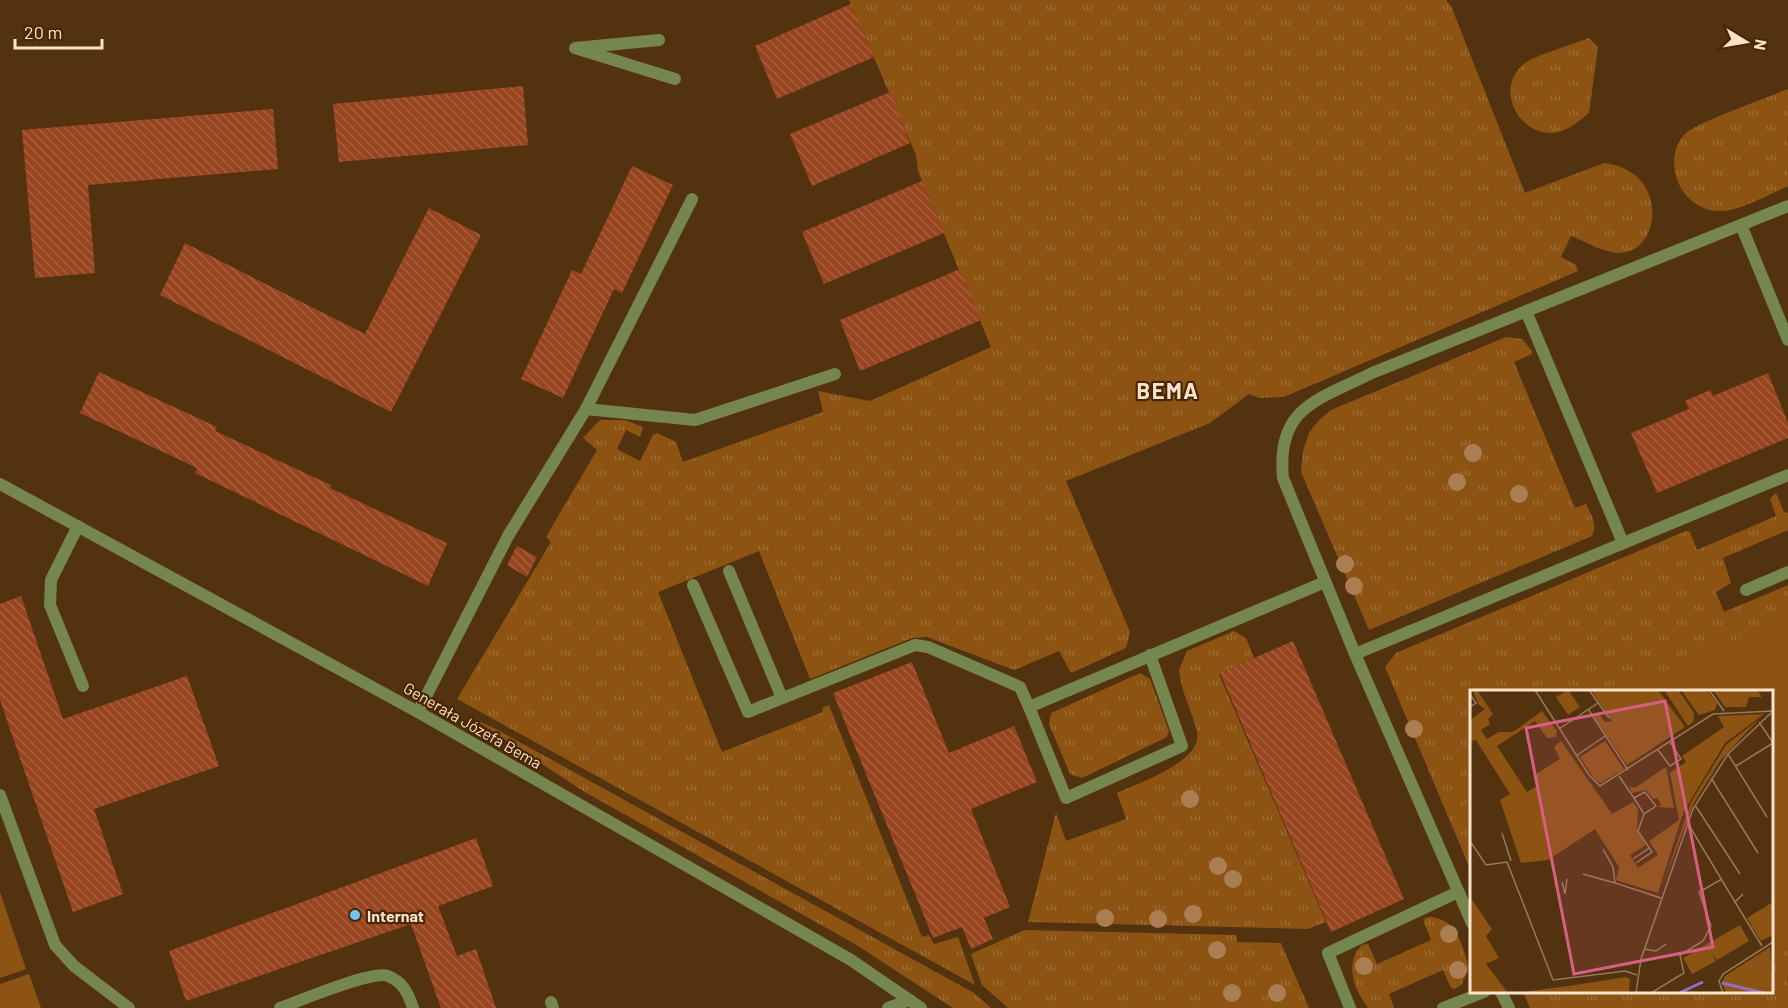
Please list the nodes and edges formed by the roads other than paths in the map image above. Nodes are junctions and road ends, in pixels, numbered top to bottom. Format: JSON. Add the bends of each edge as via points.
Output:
{"nodes":[{"id":1,"x":659,"y":40,"type":"dead end"},
{"id":2,"x":675,"y":79,"type":"dead end"},
{"id":3,"x":692,"y":199,"type":"dead end"},
{"id":4,"x":1788,"y":206,"type":"edge"},
{"id":5,"x":1741,"y":225,"type":"junction"},
{"id":6,"x":1526,"y":311,"type":"junction"},
{"id":7,"x":1788,"y":340,"type":"edge"},
{"id":8,"x":835,"y":374,"type":"dead end"},
{"id":9,"x":586,"y":409,"type":"junction"},
{"id":10,"x":1788,"y":474,"type":"edge"},
{"id":11,"x":0,"y":484,"type":"edge"},
{"id":12,"x":78,"y":526,"type":"junction"},
{"id":13,"x":1623,"y":543,"type":"junction"},
{"id":14,"x":729,"y":571,"type":"dead end"},
{"id":15,"x":1788,"y":572,"type":"edge"},
{"id":16,"x":1325,"y":582,"type":"junction"},
{"id":17,"x":693,"y":585,"type":"dead end"},
{"id":18,"x":1746,"y":591,"type":"dead end"},
{"id":19,"x":1355,"y":654,"type":"junction"},
{"id":20,"x":1150,"y":655,"type":"junction"},
{"id":21,"x":84,"y":686,"type":"dead end"},
{"id":22,"x":782,"y":698,"type":"junction"},
{"id":23,"x":1029,"y":707,"type":"junction"},
{"id":24,"x":418,"y":712,"type":"junction"},
{"id":25,"x":0,"y":795,"type":"edge"},
{"id":26,"x":1458,"y":892,"type":"junction"},
{"id":27,"x":1470,"y":919,"type":"edge"},
{"id":28,"x":1481,"y":993,"type":"edge"},
{"id":29,"x":1502,"y":993,"type":"edge"},
{"id":30,"x":910,"y":1000,"type":"junction"},
{"id":31,"x":129,"y":1008,"type":"edge"},
{"id":32,"x":280,"y":1008,"type":"edge"},
{"id":33,"x":413,"y":1008,"type":"edge"},
{"id":34,"x":888,"y":1008,"type":"edge"},
{"id":35,"x":921,"y":1008,"type":"edge"},
{"id":36,"x":1350,"y":1008,"type":"edge"},
{"id":37,"x":1443,"y":1008,"type":"edge"},
{"id":38,"x":1509,"y":1008,"type":"edge"}],
"edges":[{"from":1,"to":2,"type":"street","via":[[575,48]]},
{"from":3,"to":9,"type":"street"},
{"from":4,"to":5,"type":"street"},
{"from":5,"to":6,"type":"street"},
{"from":5,"to":7,"type":"street"},
{"from":6,"to":13,"type":"street"},
{"from":6,"to":16,"type":"street","via":[[1372,373],[1306,406],[1294,420],[1285,434],[1283,478]]},
{"from":8,"to":9,"type":"street","via":[[695,420]]},
{"from":9,"to":24,"type":"street","via":[[508,536]]},
{"from":10,"to":13,"type":"street"},
{"from":11,"to":12,"type":"street","name":"Generała Józefa Bema"},
{"from":12,"to":21,"type":"street","via":[[51,580],[50,605]]},
{"from":12,"to":24,"type":"street","name":"Generała Józefa Bema"},
{"from":13,"to":19,"type":"street"},
{"from":14,"to":22,"type":"street"},
{"from":15,"to":18,"type":"street"},
{"from":16,"to":19,"type":"street"},
{"from":16,"to":20,"type":"street"},
{"from":17,"to":22,"type":"street","via":[[748,712]]},
{"from":19,"to":26,"type":"street"},
{"from":20,"to":23,"type":"street"},
{"from":20,"to":23,"type":"street","via":[[1182,746],[1066,798]]},
{"from":22,"to":23,"type":"street","via":[[915,645],[1006,679],[1020,687]]},
{"from":24,"to":30,"type":"street","name":"Generała Józefa Bema","via":[[851,960]]},
{"from":25,"to":31,"type":"street","via":[[55,945],[74,966]]},
{"from":26,"to":27,"type":"street"},
{"from":26,"to":36,"type":"street","via":[[1328,952]]},
{"from":28,"to":37,"type":"street"},
{"from":29,"to":38,"type":"street"},
{"from":30,"to":34,"type":"street"},
{"from":30,"to":35,"type":"street","name":"Generała Józefa Bema"},
{"from":32,"to":33,"type":"street","via":[[367,977],[386,975],[403,985]]}]}
